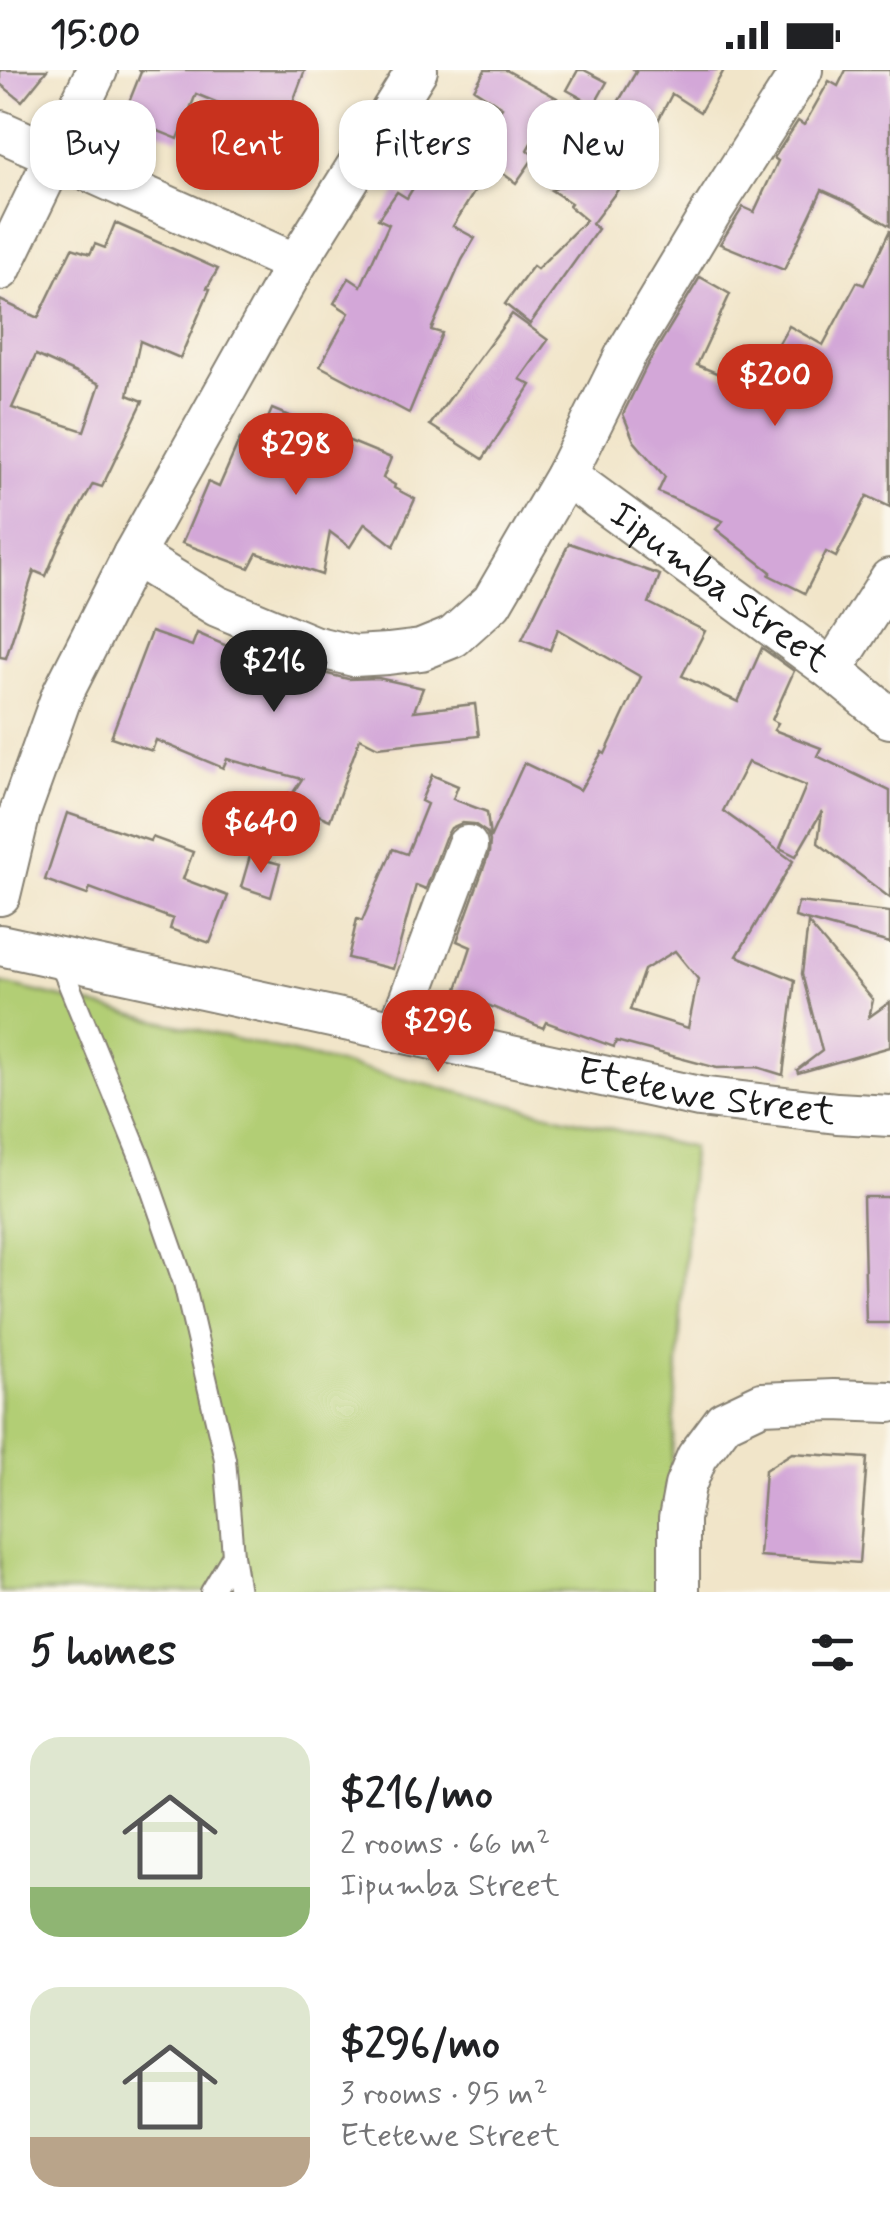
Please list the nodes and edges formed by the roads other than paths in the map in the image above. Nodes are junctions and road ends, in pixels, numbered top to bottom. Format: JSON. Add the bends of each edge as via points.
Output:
{"nodes":[{"id":1,"x":97,"y":70,"type":"edge"},
{"id":2,"x":417,"y":70,"type":"edge"},
{"id":3,"x":802,"y":70,"type":"edge"},
{"id":4,"x":83,"y":100,"type":"edge"},
{"id":5,"x":0,"y":131,"type":"edge"},
{"id":6,"x":30,"y":143,"type":"edge"},
{"id":7,"x":40,"y":190,"type":"edge"},
{"id":8,"x":134,"y":190,"type":"edge"},
{"id":9,"x":296,"y":264,"type":"junction"},
{"id":10,"x":0,"y":270,"type":"edge"},
{"id":11,"x":566,"y":475,"type":"junction"},
{"id":12,"x":133,"y":555,"type":"junction"},
{"id":13,"x":890,"y":579,"type":"edge"},
{"id":14,"x":832,"y":670,"type":"junction"},
{"id":15,"x":890,"y":718,"type":"edge"},
{"id":16,"x":468,"y":846,"type":"dead end"},
{"id":17,"x":0,"y":895,"type":"edge"},
{"id":18,"x":0,"y":944,"type":"edge"},
{"id":19,"x":58,"y":958,"type":"junction"},
{"id":20,"x":398,"y":1030,"type":"junction"},
{"id":21,"x":890,"y":1116,"type":"edge"},
{"id":22,"x":890,"y":1402,"type":"edge"},
{"id":23,"x":233,"y":1555,"type":"junction"},
{"id":24,"x":211,"y":1592,"type":"edge"},
{"id":25,"x":239,"y":1592,"type":"edge"},
{"id":26,"x":679,"y":1592,"type":"edge"}],
"edges":[{"from":1,"to":4,"type":"street"},
{"from":2,"to":9,"type":"street"},
{"from":3,"to":11,"type":"street","name":"Iipumba Street","via":[[626,354]]},
{"from":5,"to":6,"type":"street"},
{"from":7,"to":10,"type":"street"},
{"from":8,"to":9,"type":"street"},
{"from":9,"to":12,"type":"street"},
{"from":11,"to":12,"type":"street","name":"Iipumba Street","via":[[492,602],[454,637],[421,650],[354,656],[312,646],[218,606]]},
{"from":11,"to":14,"type":"street","name":"Iipumba Street"},
{"from":12,"to":17,"type":"street","via":[[62,695],[20,812]]},
{"from":13,"to":14,"type":"street","name":"Iipumba Street"},
{"from":14,"to":15,"type":"street"},
{"from":16,"to":20,"type":"street"},
{"from":18,"to":19,"type":"street","name":"Etetewe Street"},
{"from":19,"to":20,"type":"street","name":"Etetewe Street"},
{"from":19,"to":23,"type":"lane","via":[[184,1283],[225,1459]]},
{"from":20,"to":21,"type":"street","name":"Etetewe Street","via":[[700,1097]]},
{"from":22,"to":26,"type":"street","via":[[762,1404],[724,1421],[685,1486]]},
{"from":23,"to":24,"type":"lane"},
{"from":23,"to":25,"type":"lane"}]}
